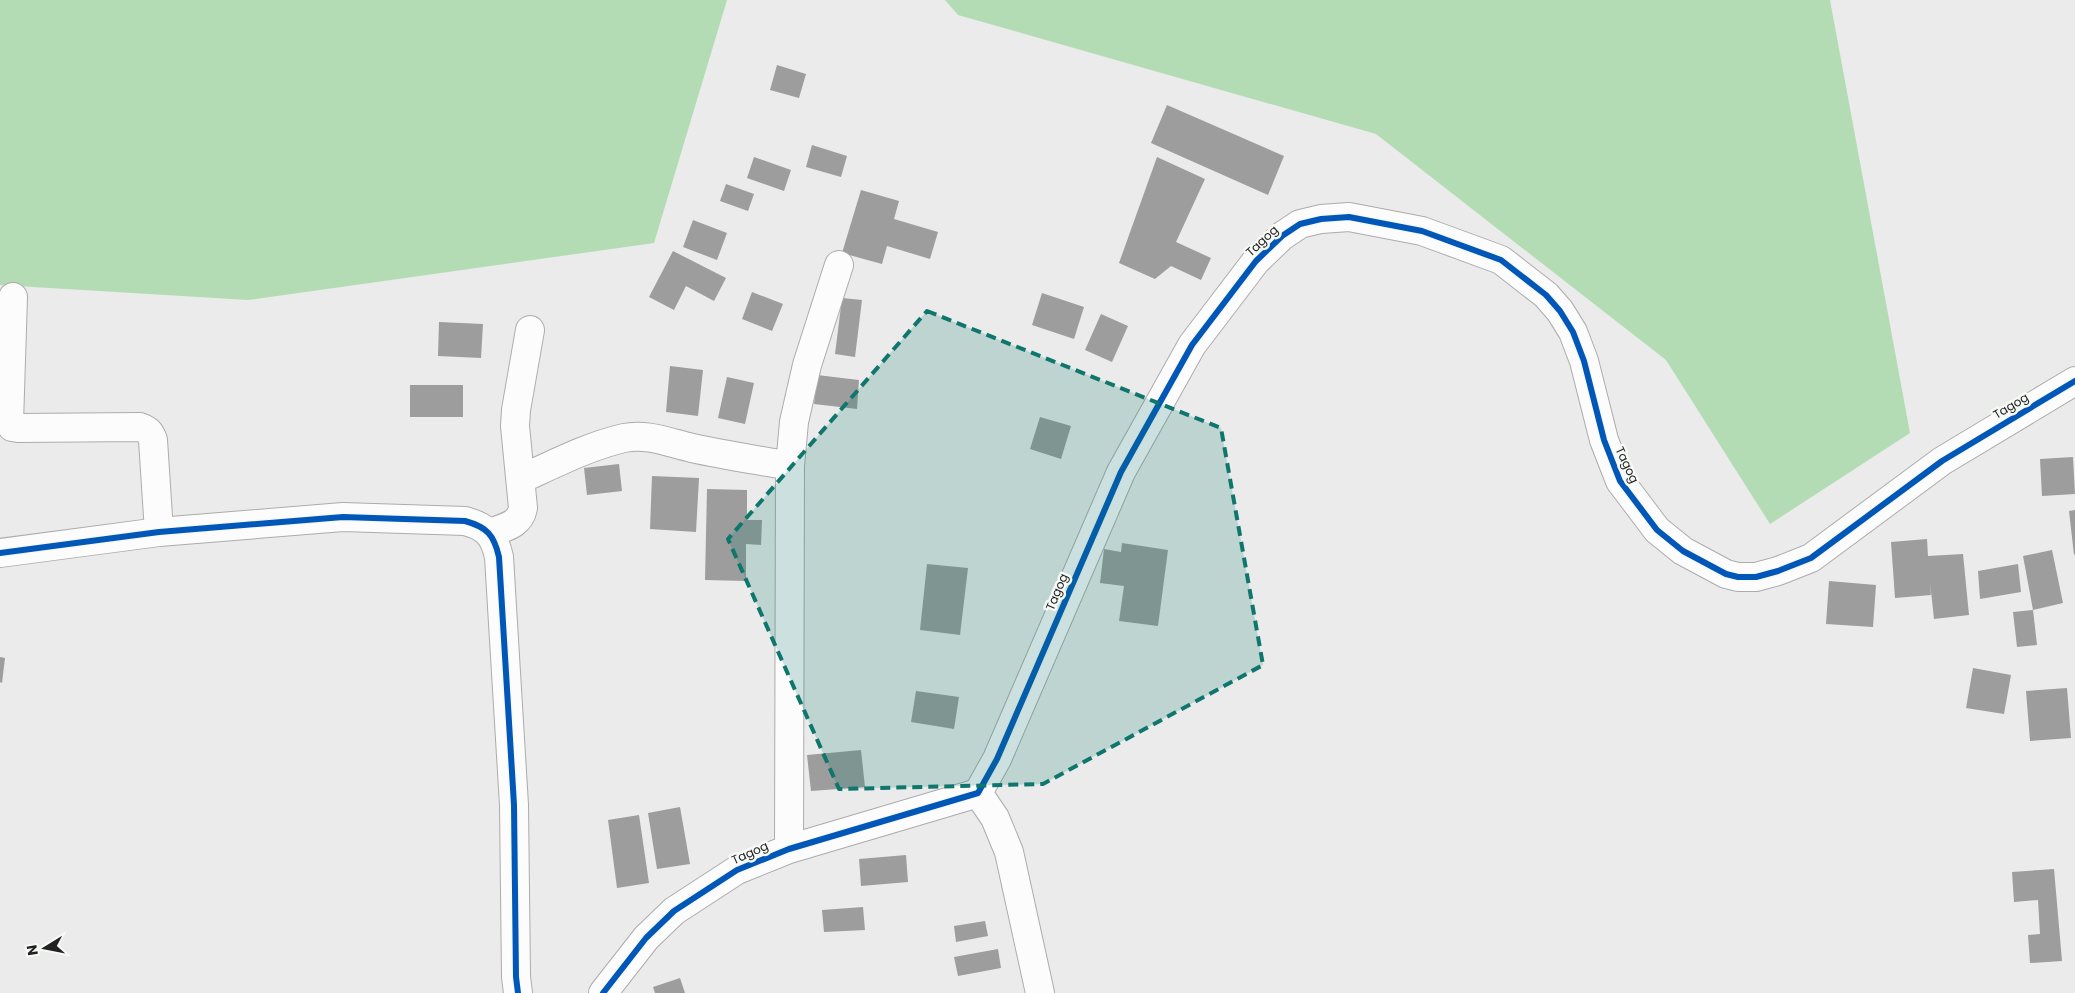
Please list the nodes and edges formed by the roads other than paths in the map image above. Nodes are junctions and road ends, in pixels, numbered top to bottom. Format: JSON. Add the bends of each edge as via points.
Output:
{"nodes":[{"id":1,"x":839,"y":265,"type":"dead end"},
{"id":2,"x":13,"y":297,"type":"dead end"},
{"id":3,"x":530,"y":330,"type":"dead end"},
{"id":4,"x":2075,"y":381,"type":"edge"},
{"id":5,"x":790,"y":466,"type":"junction"},
{"id":6,"x":521,"y":479,"type":"junction"},
{"id":7,"x":159,"y":532,"type":"junction"},
{"id":8,"x":490,"y":533,"type":"junction"},
{"id":9,"x":0,"y":553,"type":"edge"},
{"id":10,"x":978,"y":793,"type":"junction"},
{"id":11,"x":789,"y":848,"type":"junction"},
{"id":12,"x":518,"y":993,"type":"edge"},
{"id":13,"x":603,"y":993,"type":"edge"},
{"id":14,"x":1040,"y":993,"type":"edge"}],
"edges":[{"from":1,"to":5,"type":"street","via":[[807,365],[794,422]]},
{"from":2,"to":7,"type":"street","via":[[9,422],[12,427],[146,429],[153,440]]},
{"from":3,"to":6,"type":"street","via":[[516,410]]},
{"from":4,"to":10,"type":"street","name":"Tagog","via":[[1942,461],[1811,558],[1756,577],[1738,577],[1683,551],[1657,530],[1620,481],[1604,440],[1584,361],[1573,332],[1546,295],[1501,260],[1422,231],[1349,217],[1300,224],[1256,261],[1192,345],[1121,472],[998,759]]},
{"from":5,"to":6,"type":"street","via":[[639,437],[594,447]]},
{"from":5,"to":11,"type":"street"},
{"from":6,"to":8,"type":"street","via":[[522,517],[516,523]]},
{"from":7,"to":8,"type":"street","via":[[343,517],[465,521]]},
{"from":7,"to":9,"type":"street"},
{"from":8,"to":12,"type":"street","via":[[499,557],[514,805]]},
{"from":10,"to":11,"type":"street","name":"Tagog"},
{"from":10,"to":14,"type":"street","via":[[995,818],[1009,852]]},
{"from":11,"to":13,"type":"street","name":"Tagog","via":[[737,870],[674,911],[646,938]]}]}
